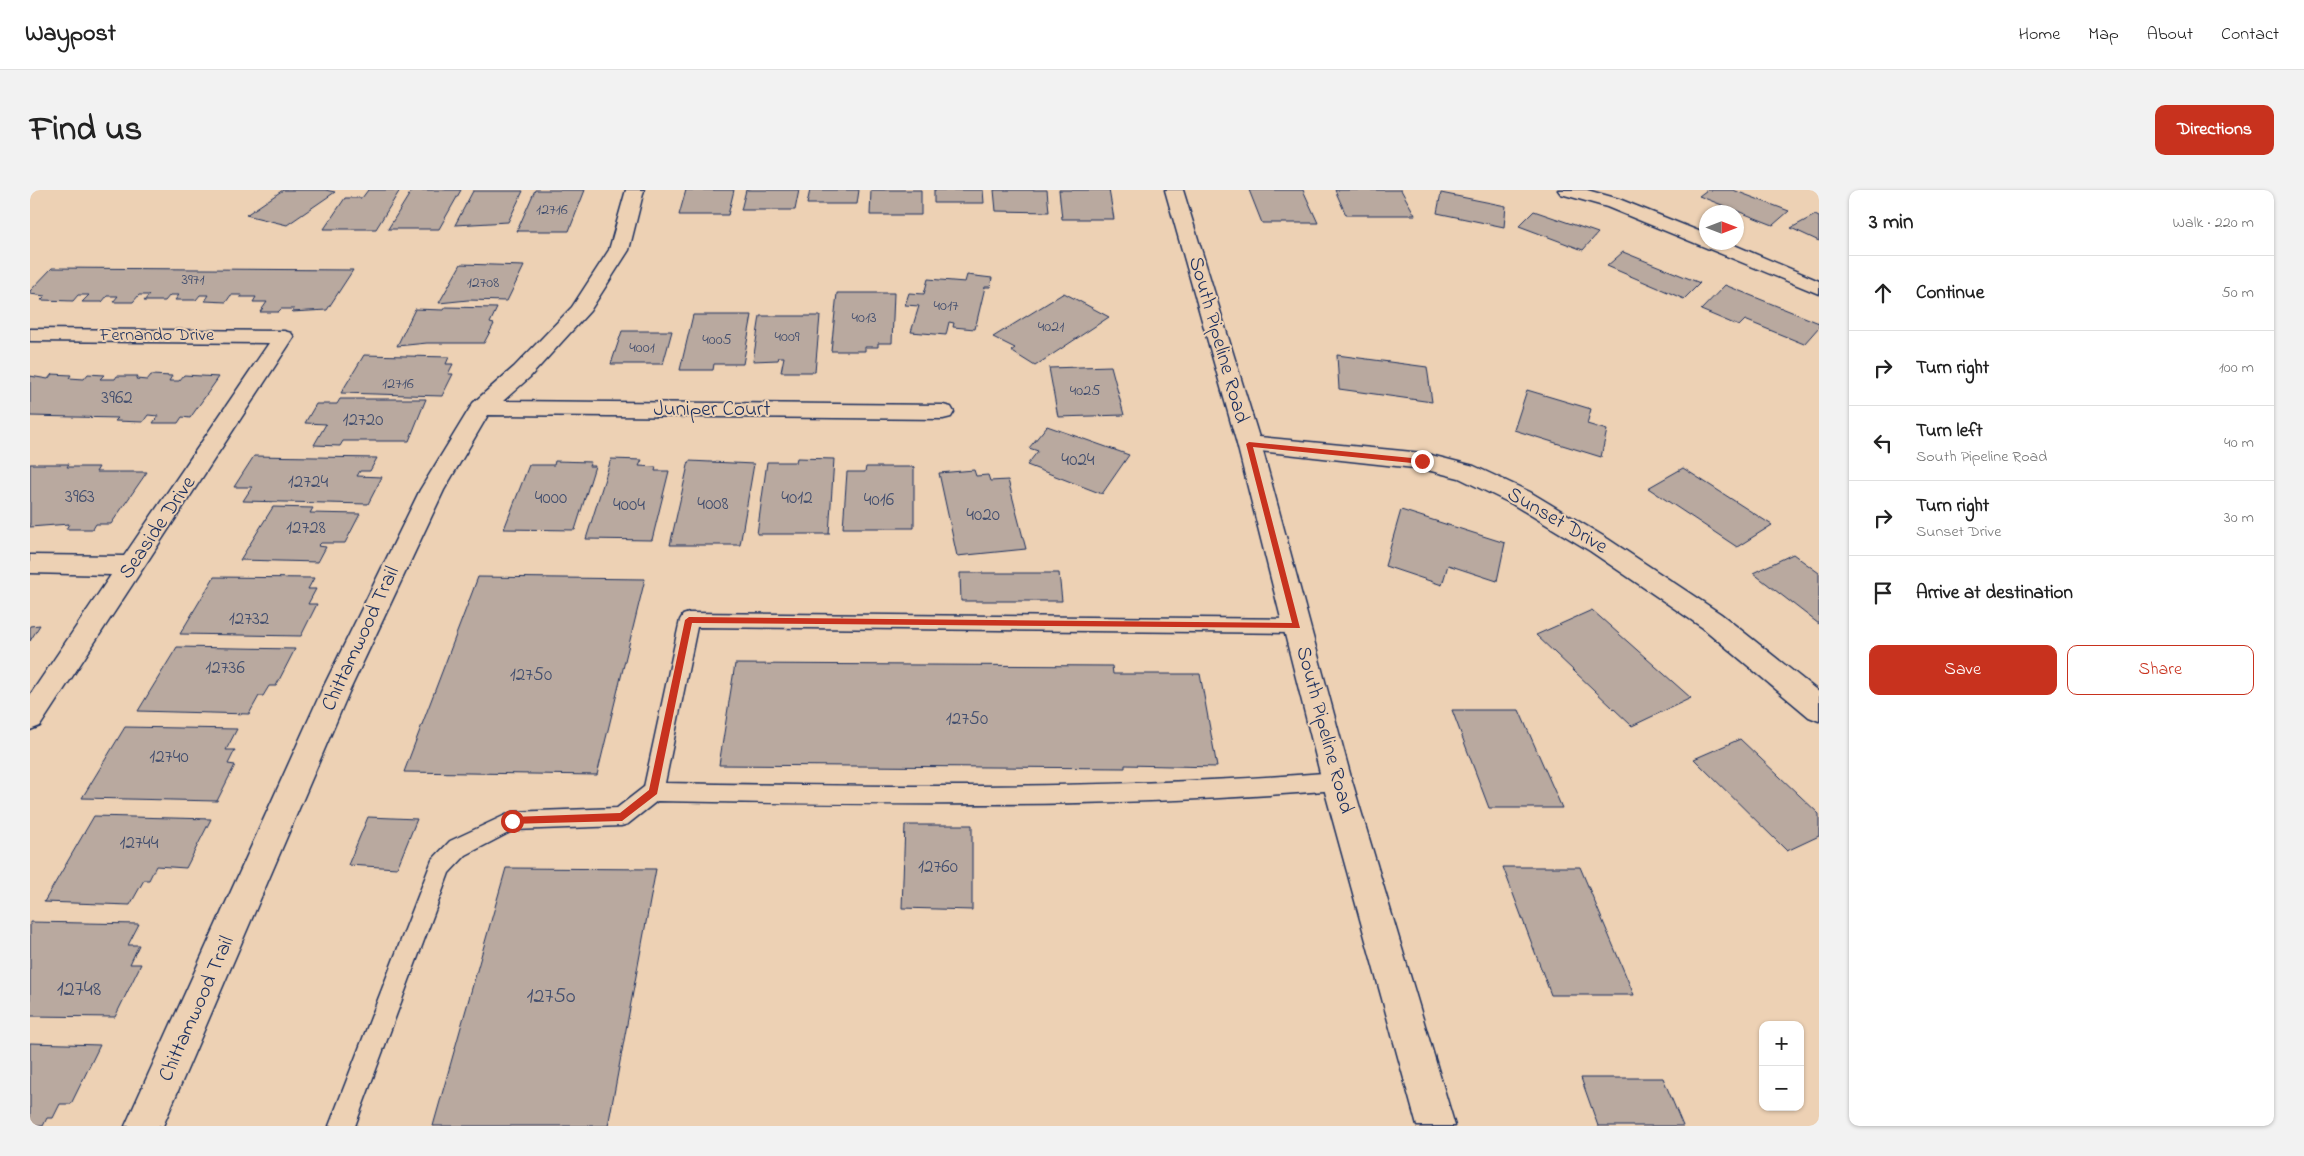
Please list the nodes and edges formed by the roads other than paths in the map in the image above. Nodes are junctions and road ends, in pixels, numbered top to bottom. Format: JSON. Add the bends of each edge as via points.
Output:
{"nodes":[{"id":1,"x":635,"y":190,"type":"edge"},
{"id":2,"x":1174,"y":190,"type":"edge"},
{"id":3,"x":1567,"y":190,"type":"edge"},
{"id":4,"x":1699,"y":238,"type":"edge"},
{"id":5,"x":1729,"y":250,"type":"edge"},
{"id":6,"x":1819,"y":288,"type":"edge"},
{"id":7,"x":30,"y":335,"type":"edge"},
{"id":8,"x":284,"y":337,"type":"joint"},
{"id":9,"x":481,"y":408,"type":"junction"},
{"id":10,"x":943,"y":412,"type":"dead end"},
{"id":11,"x":1249,"y":444,"type":"junction"},
{"id":12,"x":30,"y":564,"type":"edge"},
{"id":13,"x":132,"y":566,"type":"junction"},
{"id":14,"x":1297,"y":626,"type":"junction"},
{"id":15,"x":1819,"y":709,"type":"edge"},
{"id":16,"x":30,"y":718,"type":"edge"},
{"id":17,"x":1337,"y":781,"type":"junction"},
{"id":18,"x":653,"y":792,"type":"junction"},
{"id":19,"x":144,"y":1126,"type":"edge"},
{"id":20,"x":342,"y":1126,"type":"edge"},
{"id":21,"x":1436,"y":1126,"type":"edge"}],
"edges":[{"from":1,"to":9,"type":"street","name":"Chittamwood Trail","via":[[619,250],[580,311],[522,372]]},
{"from":2,"to":11,"type":"street","name":"South Pipeline Road"},
{"from":3,"to":4,"type":"street","via":[[1613,203]]},
{"from":5,"to":6,"type":"street"},
{"from":7,"to":8,"type":"street","name":"Fernando Drive"},
{"from":8,"to":13,"type":"street","name":"Seaside Drive"},
{"from":9,"to":10,"type":"street","name":"Juniper Court"},
{"from":9,"to":19,"type":"street","name":"Chittamwood Trail","via":[[432,490],[335,692]]},
{"from":11,"to":14,"type":"street","name":"South Pipeline Road"},
{"from":11,"to":15,"type":"street","name":"Sunset Drive","via":[[1422,461],[1466,472],[1521,498],[1599,544],[1712,621]]},
{"from":12,"to":13,"type":"street"},
{"from":13,"to":16,"type":"street","name":"Seaside Drive"},
{"from":14,"to":17,"type":"street","name":"South Pipeline Road"},
{"from":14,"to":18,"type":"lane","via":[[689,620]]},
{"from":17,"to":18,"type":"lane","via":[[1238,790],[960,797]]},
{"from":17,"to":21,"type":"street","name":"South Pipeline Road"},
{"from":18,"to":20,"type":"lane","via":[[622,816],[512,821],[458,848],[440,867]]}]}
